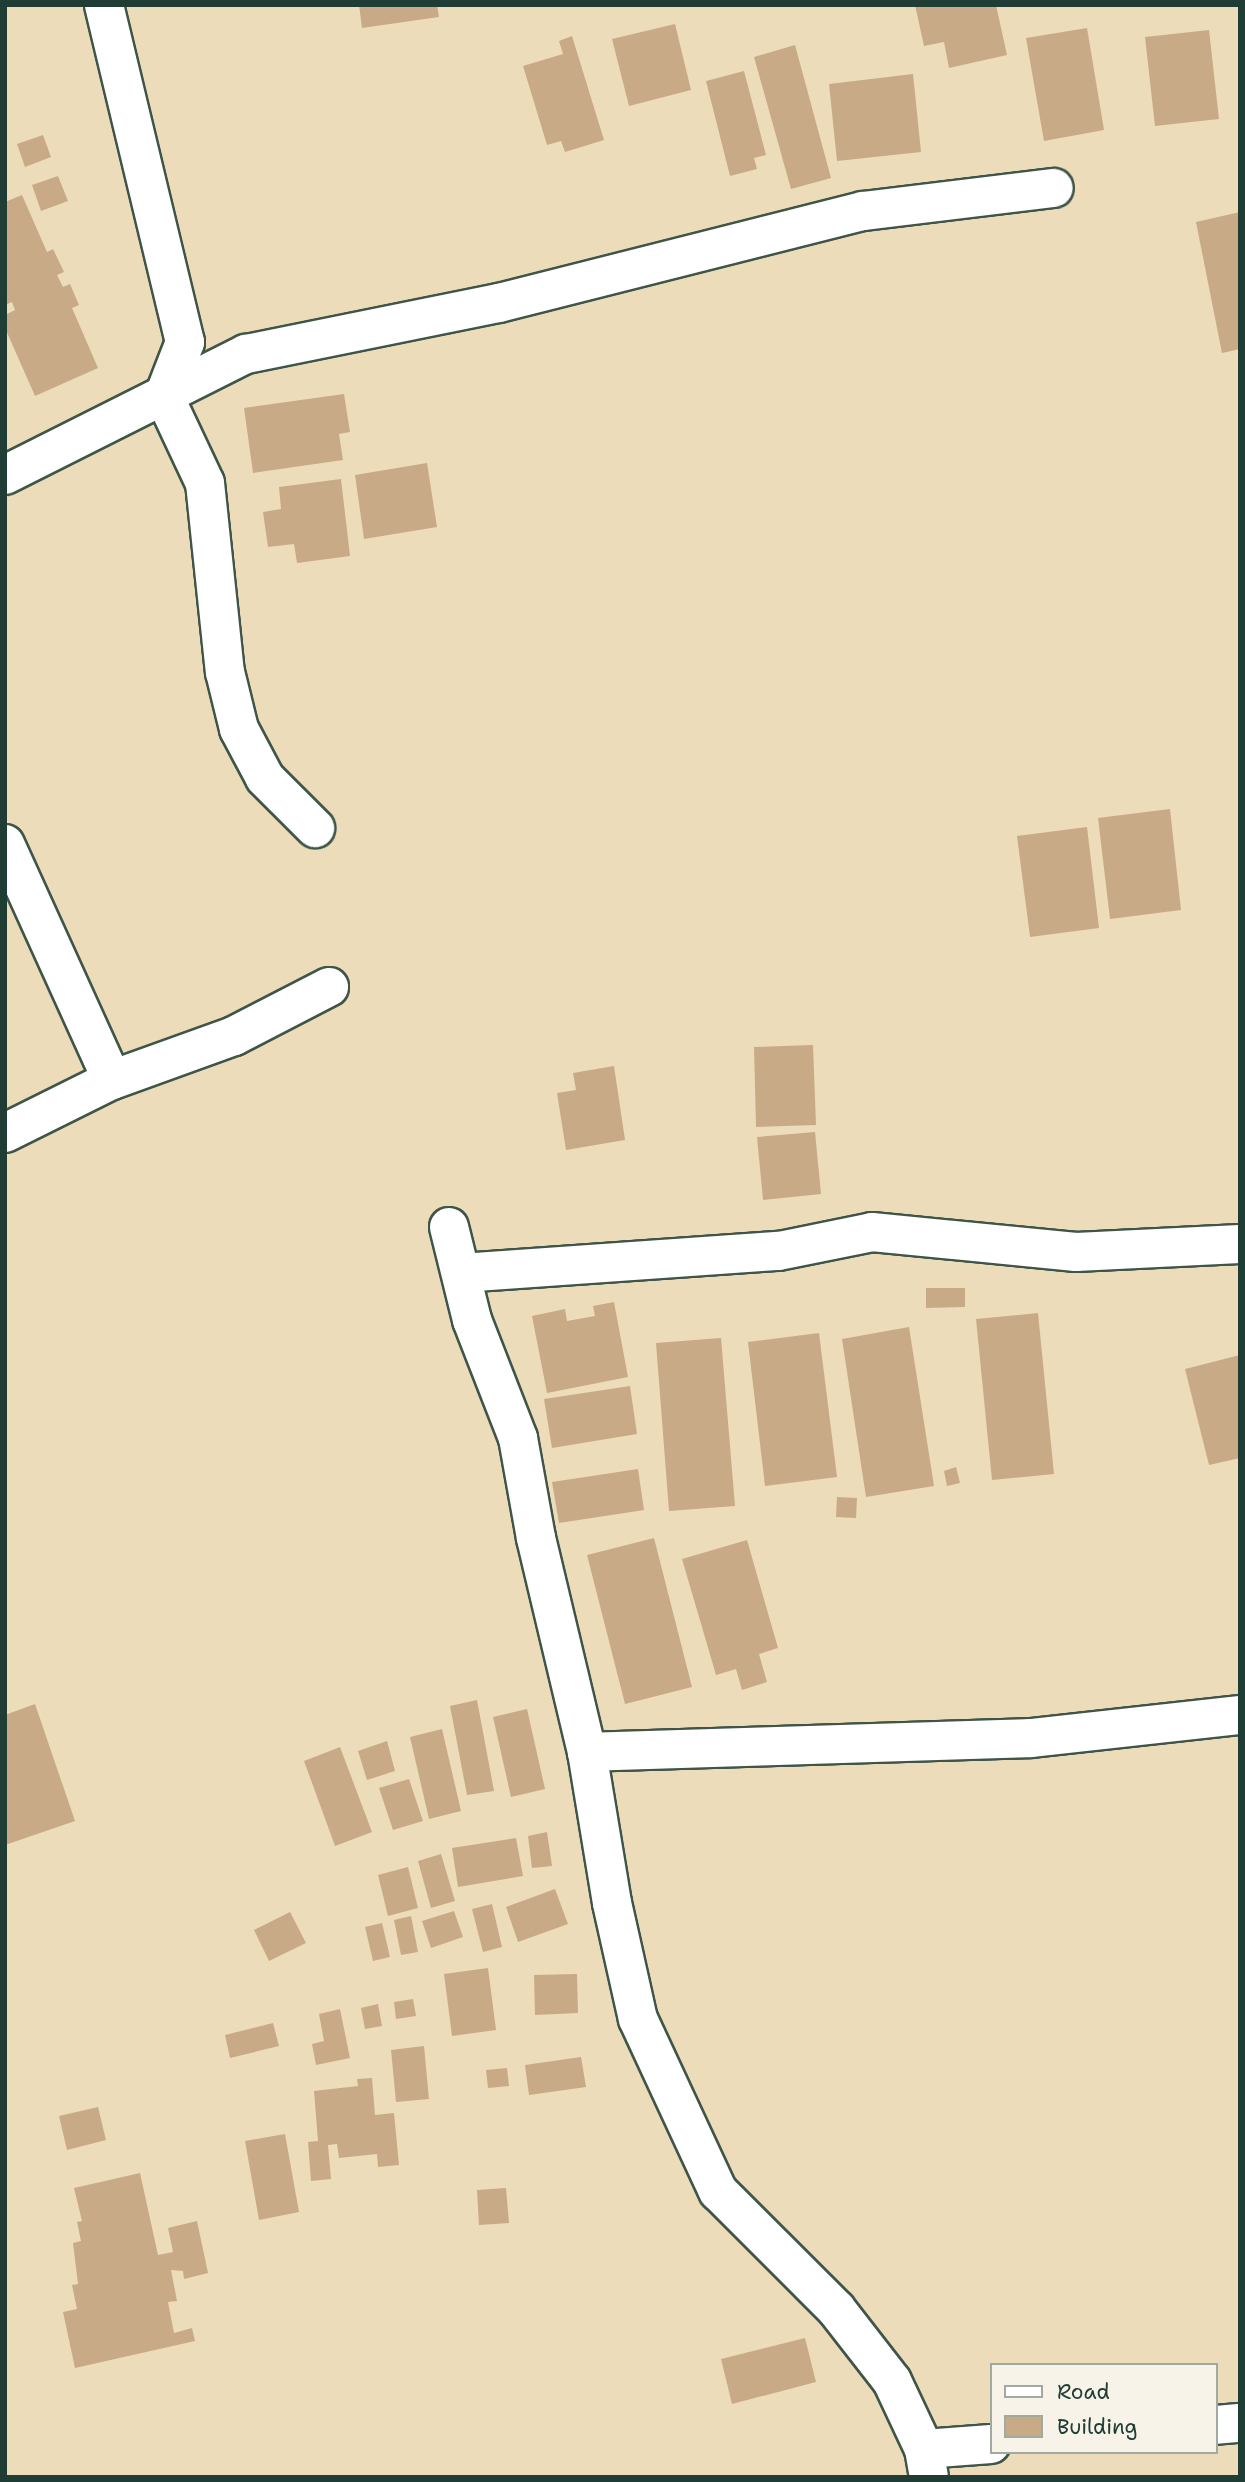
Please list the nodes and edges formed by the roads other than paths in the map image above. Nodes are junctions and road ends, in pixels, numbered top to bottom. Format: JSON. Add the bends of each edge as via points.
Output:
{"nodes":[{"id":1,"x":104,"y":5,"type":"edge"},
{"id":2,"x":1054,"y":188,"type":"dead end"},
{"id":3,"x":164,"y":396,"type":"junction"},
{"id":4,"x":5,"y":474,"type":"edge"},
{"id":5,"x":315,"y":828,"type":"dead end"},
{"id":6,"x":5,"y":844,"type":"edge"},
{"id":7,"x":329,"y":987,"type":"dead end"},
{"id":8,"x":112,"y":1080,"type":"junction"},
{"id":9,"x":5,"y":1133,"type":"edge"},
{"id":10,"x":449,"y":1227,"type":"dead end"},
{"id":11,"x":1240,"y":1244,"type":"edge"},
{"id":12,"x":461,"y":1273,"type":"junction"},
{"id":13,"x":1240,"y":1715,"type":"edge"},
{"id":14,"x":587,"y":1752,"type":"junction"},
{"id":15,"x":1240,"y":2423,"type":"edge"},
{"id":16,"x":1217,"y":2425,"type":"edge"},
{"id":17,"x":990,"y":2444,"type":"edge"},
{"id":18,"x":927,"y":2463,"type":"edge"}],
"edges":[{"from":1,"to":3,"type":"street","via":[[185,342]]},
{"from":2,"to":3,"type":"street","via":[[863,211],[499,303],[246,354]]},
{"from":3,"to":4,"type":"street"},
{"from":3,"to":5,"type":"street","via":[[205,483],[225,672],[239,729],[265,778]]},
{"from":6,"to":8,"type":"street"},
{"from":7,"to":8,"type":"street","via":[[234,1036]]},
{"from":8,"to":9,"type":"street"},
{"from":10,"to":12,"type":"street"},
{"from":11,"to":12,"type":"street","via":[[1076,1252],[872,1232],[779,1251]]},
{"from":12,"to":14,"type":"street","via":[[472,1320],[518,1438],[536,1538]]},
{"from":13,"to":14,"type":"street","via":[[1031,1738]]},
{"from":14,"to":18,"type":"street","via":[[612,1903],[638,2019],[673,2097],[718,2190],[836,2309],[892,2381]]},
{"from":15,"to":16,"type":"street"},
{"from":17,"to":18,"type":"street"}]}
